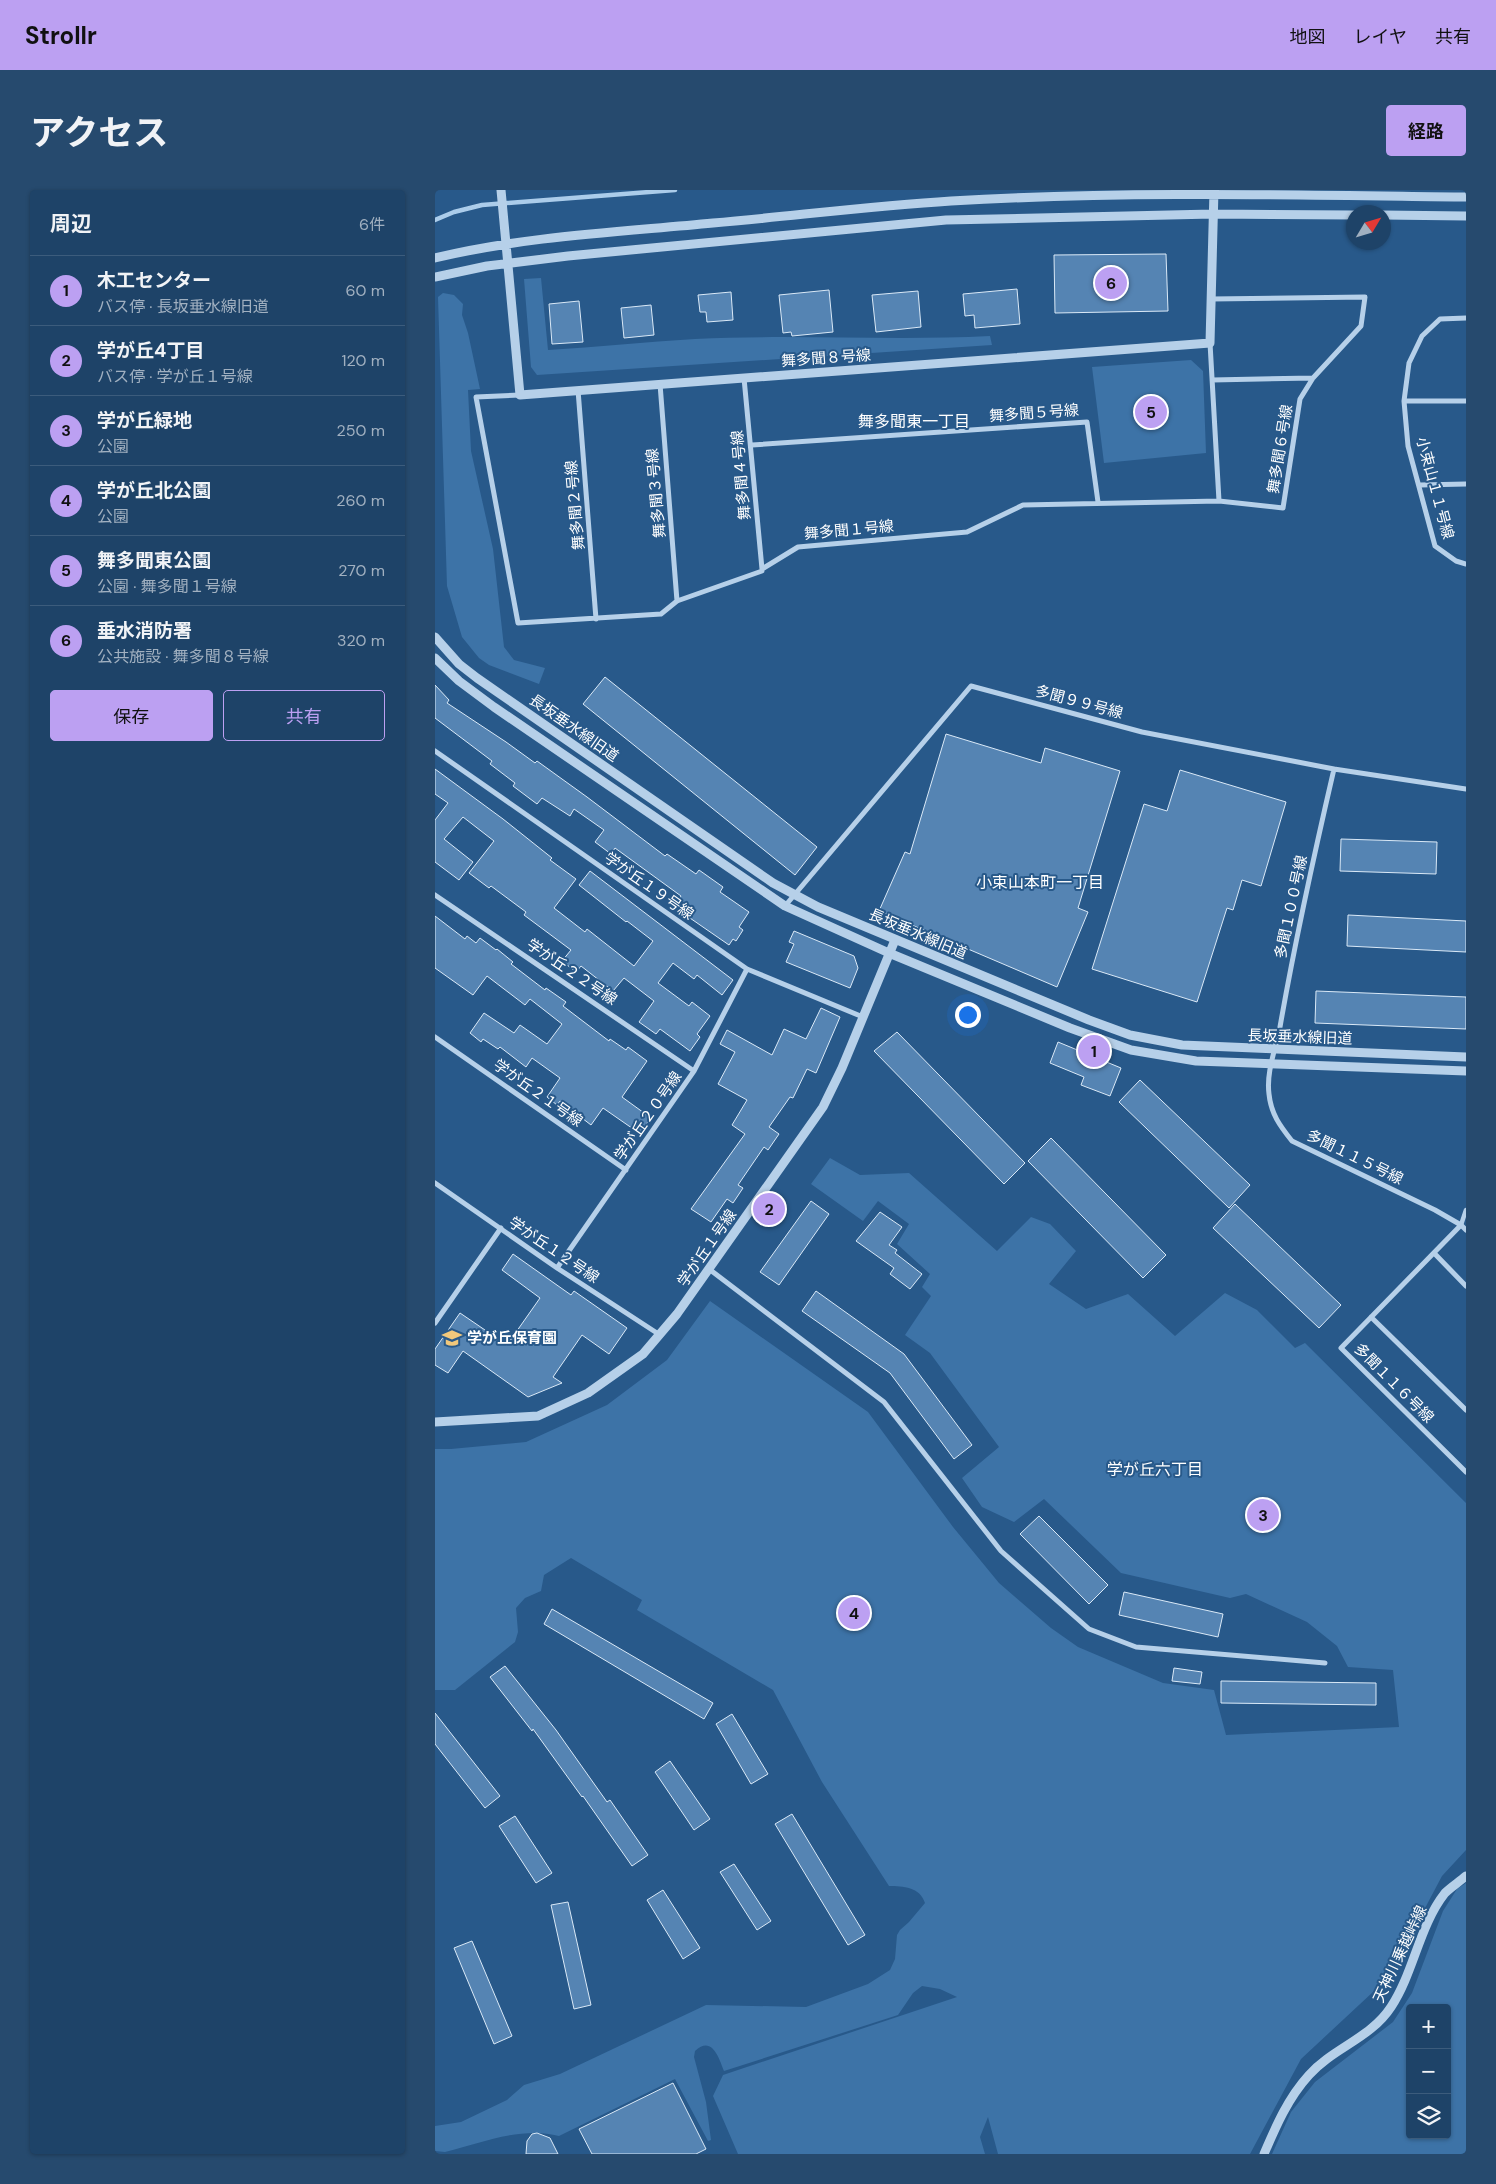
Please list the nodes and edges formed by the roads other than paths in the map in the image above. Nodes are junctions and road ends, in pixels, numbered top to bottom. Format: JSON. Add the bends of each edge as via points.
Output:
{"nodes":[{"id":1,"x":501,"y":190,"type":"edge"},
{"id":2,"x":1214,"y":192,"type":"edge"},
{"id":3,"x":1466,"y":197,"type":"edge"},
{"id":4,"x":1213,"y":214,"type":"junction"},
{"id":5,"x":1346,"y":215,"type":"edge"},
{"id":6,"x":1391,"y":215,"type":"edge"},
{"id":7,"x":1466,"y":216,"type":"edge"},
{"id":8,"x":435,"y":258,"type":"edge"},
{"id":9,"x":435,"y":277,"type":"edge"},
{"id":10,"x":1211,"y":299,"type":"junction"},
{"id":11,"x":1466,"y":318,"type":"edge"},
{"id":12,"x":1210,"y":343,"type":"junction"},
{"id":13,"x":745,"y":378,"type":"junction"},
{"id":14,"x":1313,"y":378,"type":"junction"},
{"id":15,"x":1212,"y":380,"type":"junction"},
{"id":16,"x":660,"y":384,"type":"junction"},
{"id":17,"x":578,"y":390,"type":"junction"},
{"id":18,"x":519,"y":395,"type":"junction"},
{"id":19,"x":1404,"y":401,"type":"junction"},
{"id":20,"x":1466,"y":401,"type":"edge"},
{"id":21,"x":752,"y":445,"type":"junction"},
{"id":22,"x":1420,"y":484,"type":"junction"},
{"id":23,"x":1466,"y":484,"type":"edge"},
{"id":24,"x":1219,"y":501,"type":"junction"},
{"id":25,"x":1098,"y":502,"type":"junction"},
{"id":26,"x":1466,"y":564,"type":"edge"},
{"id":27,"x":762,"y":569,"type":"junction"},
{"id":28,"x":677,"y":601,"type":"junction"},
{"id":29,"x":597,"y":619,"type":"junction"},
{"id":30,"x":435,"y":638,"type":"edge"},
{"id":31,"x":435,"y":658,"type":"edge"},
{"id":32,"x":435,"y":751,"type":"edge"},
{"id":33,"x":1335,"y":770,"type":"junction"},
{"id":34,"x":1466,"y":789,"type":"edge"},
{"id":35,"x":795,"y":894,"type":"junction"},
{"id":36,"x":435,"y":895,"type":"edge"},
{"id":37,"x":785,"y":906,"type":"junction"},
{"id":38,"x":895,"y":940,"type":"junction"},
{"id":39,"x":889,"y":953,"type":"junction"},
{"id":40,"x":747,"y":969,"type":"junction"},
{"id":41,"x":863,"y":1017,"type":"junction"},
{"id":42,"x":435,"y":1037,"type":"edge"},
{"id":43,"x":1276,"y":1050,"type":"junction"},
{"id":44,"x":1466,"y":1057,"type":"edge"},
{"id":45,"x":1271,"y":1063,"type":"junction"},
{"id":46,"x":694,"y":1071,"type":"junction"},
{"id":47,"x":1466,"y":1071,"type":"edge"},
{"id":48,"x":626,"y":1170,"type":"junction"},
{"id":49,"x":435,"y":1183,"type":"edge"},
{"id":50,"x":1466,"y":1210,"type":"edge"},
{"id":51,"x":1461,"y":1225,"type":"junction"},
{"id":52,"x":501,"y":1228,"type":"junction"},
{"id":53,"x":1466,"y":1230,"type":"edge"},
{"id":54,"x":1433,"y":1253,"type":"junction"},
{"id":55,"x":557,"y":1268,"type":"junction"},
{"id":56,"x":709,"y":1269,"type":"junction"},
{"id":57,"x":1466,"y":1286,"type":"edge"},
{"id":58,"x":438,"y":1313,"type":"edge"},
{"id":59,"x":1371,"y":1317,"type":"junction"},
{"id":60,"x":435,"y":1323,"type":"edge"},
{"id":61,"x":661,"y":1335,"type":"junction"},
{"id":62,"x":1466,"y":1410,"type":"edge"},
{"id":63,"x":435,"y":1422,"type":"edge"},
{"id":64,"x":1466,"y":1471,"type":"edge"},
{"id":65,"x":1325,"y":1663,"type":"dead end"},
{"id":66,"x":1466,"y":1876,"type":"edge"},
{"id":67,"x":1264,"y":2154,"type":"edge"}],
"edges":[{"from":1,"to":18,"type":"street"},
{"from":2,"to":3,"type":"street"},
{"from":2,"to":4,"type":"street"},
{"from":2,"to":8,"type":"street","via":[[1062,196],[895,206],[572,236],[472,249]]},
{"from":4,"to":5,"type":"street"},
{"from":4,"to":9,"type":"street","via":[[946,220],[559,257],[487,266]]},
{"from":4,"to":10,"type":"street"},
{"from":6,"to":7,"type":"street"},
{"from":10,"to":12,"type":"street"},
{"from":10,"to":14,"type":"street","name":"舞多聞６号線","via":[[1365,297],[1361,326]]},
{"from":11,"to":19,"type":"street","name":"小束山１１号線","via":[[1440,319],[1422,336],[1409,362]]},
{"from":12,"to":13,"type":"street","name":"舞多聞８号線"},
{"from":12,"to":15,"type":"street"},
{"from":13,"to":16,"type":"street","name":"舞多聞８号線"},
{"from":13,"to":21,"type":"street","name":"舞多聞４号線"},
{"from":14,"to":15,"type":"street"},
{"from":14,"to":24,"type":"street","name":"舞多聞６号線","via":[[1301,399],[1283,508]]},
{"from":15,"to":24,"type":"street"},
{"from":16,"to":17,"type":"street","name":"舞多聞８号線"},
{"from":16,"to":28,"type":"street","name":"舞多聞３号線"},
{"from":17,"to":18,"type":"street","name":"舞多聞８号線"},
{"from":17,"to":29,"type":"street","name":"舞多聞２号線"},
{"from":18,"to":29,"type":"street","name":"舞多聞１号線","via":[[476,397],[518,623]]},
{"from":19,"to":20,"type":"street"},
{"from":19,"to":22,"type":"street","name":"小束山１１号線","via":[[1408,446]]},
{"from":21,"to":25,"type":"street","name":"舞多聞５号線","via":[[1087,422]]},
{"from":21,"to":27,"type":"street","name":"舞多聞４号線"},
{"from":22,"to":23,"type":"street"},
{"from":22,"to":26,"type":"street","name":"小束山１１号線","via":[[1435,546]]},
{"from":24,"to":25,"type":"street","name":"舞多聞１号線"},
{"from":25,"to":27,"type":"street","name":"舞多聞１号線","via":[[1023,504],[967,532],[798,546]]},
{"from":27,"to":28,"type":"street","name":"舞多聞１号線"},
{"from":28,"to":29,"type":"street","name":"舞多聞１号線","via":[[661,614]]},
{"from":30,"to":35,"type":"street","name":"長坂垂水線旧道","via":[[477,678],[773,883]]},
{"from":31,"to":37,"type":"street","name":"長坂垂水線旧道","via":[[487,702]]},
{"from":32,"to":40,"type":"street","name":"学が丘１９号線"},
{"from":33,"to":34,"type":"street","name":"多聞９９号線"},
{"from":33,"to":35,"type":"street","name":"多聞９９号線","via":[[1142,732],[971,686]]},
{"from":33,"to":43,"type":"street","name":"多聞１００号線","via":[[1289,976]]},
{"from":35,"to":37,"type":"street","name":"多聞９９号線"},
{"from":35,"to":38,"type":"street","name":"長坂垂水線旧道"},
{"from":36,"to":46,"type":"street","name":"学が丘２２号線"},
{"from":37,"to":39,"type":"street","name":"長坂垂水線旧道"},
{"from":38,"to":39,"type":"street","name":"学が丘１号線"},
{"from":38,"to":43,"type":"street","name":"長坂垂水線旧道","via":[[1130,1035],[1182,1045]]},
{"from":39,"to":41,"type":"street","name":"学が丘１号線"},
{"from":39,"to":45,"type":"street","name":"長坂垂水線旧道","via":[[1131,1050],[1196,1061]]},
{"from":40,"to":41,"type":"street","name":"学が丘１９号線"},
{"from":40,"to":46,"type":"street","name":"学が丘２０号線"},
{"from":41,"to":56,"type":"street","name":"学が丘１号線","via":[[819,1113]]},
{"from":42,"to":48,"type":"street","name":"学が丘２１号線"},
{"from":43,"to":44,"type":"street","name":"長坂垂水線旧道"},
{"from":43,"to":45,"type":"street","name":"多聞１１５号線"},
{"from":45,"to":47,"type":"street","name":"長坂垂水線旧道"},
{"from":45,"to":51,"type":"street","name":"多聞１１５号線","via":[[1268,1092],[1273,1113],[1292,1141]]},
{"from":46,"to":48,"type":"street","name":"学が丘２０号線"},
{"from":48,"to":55,"type":"street","name":"学が丘２０号線"},
{"from":49,"to":52,"type":"street","name":"学が丘１２号線"},
{"from":50,"to":51,"type":"street"},
{"from":51,"to":53,"type":"street","name":"多聞１１５号線"},
{"from":51,"to":54,"type":"street","name":"多聞１１６号線"},
{"from":52,"to":55,"type":"street","name":"学が丘１２号線"},
{"from":52,"to":58,"type":"street"},
{"from":54,"to":57,"type":"street"},
{"from":54,"to":59,"type":"street","name":"多聞１１６号線"},
{"from":55,"to":61,"type":"street","name":"学が丘１２号線"},
{"from":56,"to":61,"type":"street","name":"学が丘１号線"},
{"from":56,"to":65,"type":"street","via":[[884,1402],[1001,1551],[1089,1629],[1135,1647]]},
{"from":58,"to":60,"type":"street"},
{"from":59,"to":62,"type":"street"},
{"from":59,"to":64,"type":"street","name":"多聞１１６号線","via":[[1341,1348]]},
{"from":61,"to":63,"type":"street","name":"学が丘１号線","via":[[643,1354],[588,1393],[538,1416]]},
{"from":66,"to":67,"type":"street","name":"天神川乗越峠線","via":[[1439,1903],[1403,1986],[1384,2018],[1309,2074],[1282,2112]]}]}
